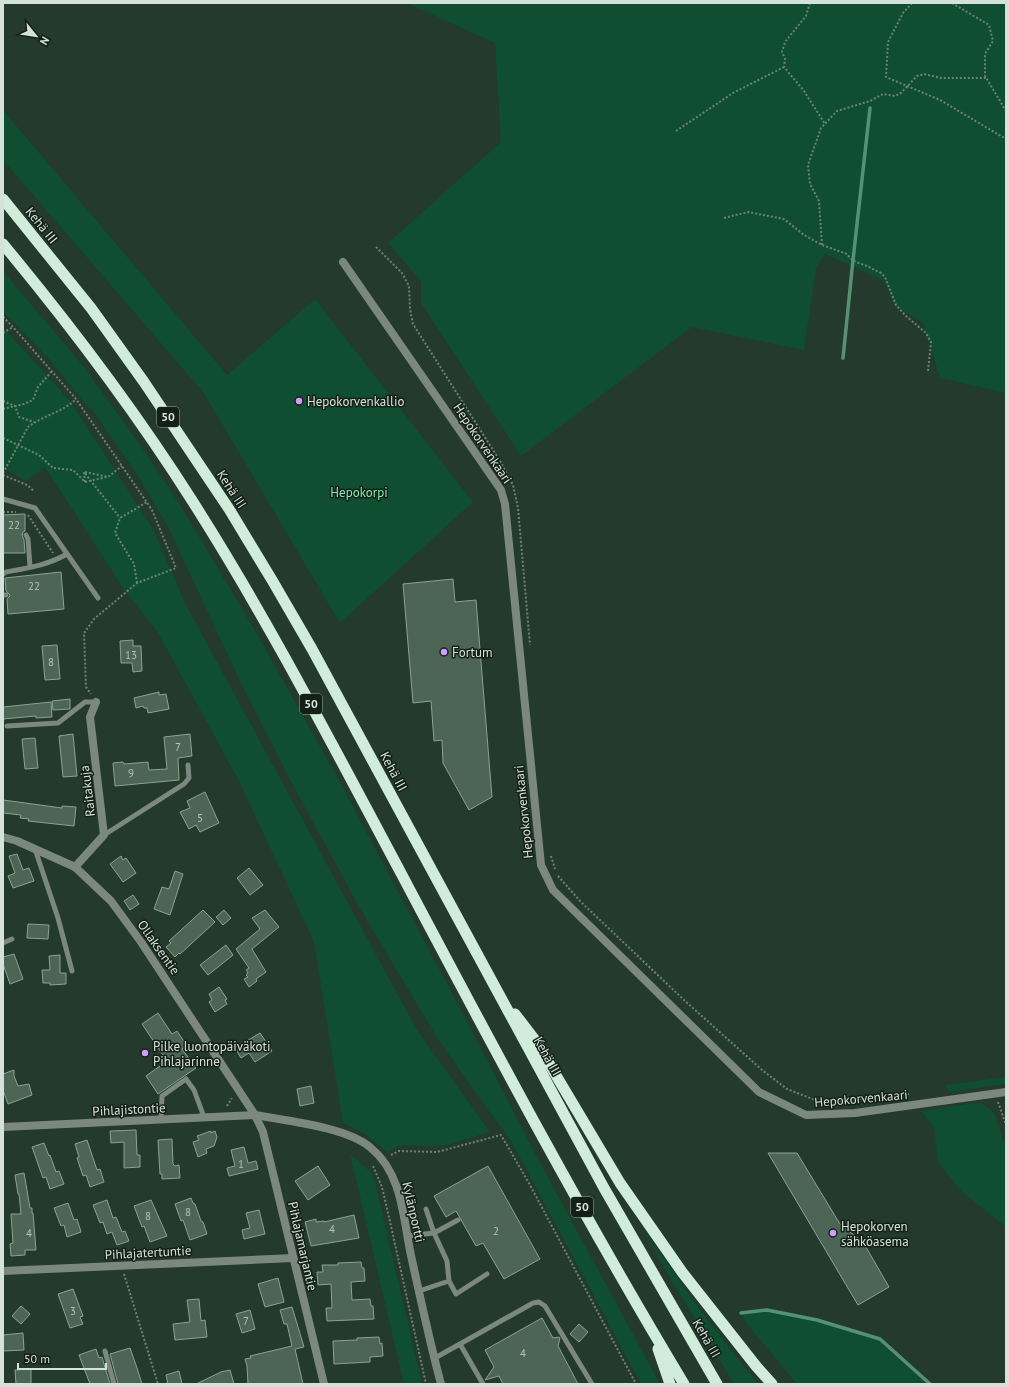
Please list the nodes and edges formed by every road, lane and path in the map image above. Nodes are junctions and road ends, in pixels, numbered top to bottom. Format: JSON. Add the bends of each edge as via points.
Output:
{"nodes":[{"id":1,"x":810,"y":3,"type":"edge"},
{"id":2,"x":912,"y":3,"type":"edge"},
{"id":3,"x":952,"y":3,"type":"edge"},
{"id":4,"x":784,"y":67,"type":"junction"},
{"id":5,"x":987,"y":78,"type":"junction"},
{"id":6,"x":908,"y":86,"type":"junction"},
{"id":7,"x":1006,"y":111,"type":"edge"},
{"id":8,"x":825,"y":124,"type":"junction"},
{"id":9,"x":676,"y":131,"type":"dead end"},
{"id":10,"x":1006,"y":139,"type":"edge"},
{"id":11,"x":3,"y":199,"type":"edge"},
{"id":12,"x":724,"y":218,"type":"dead end"},
{"id":13,"x":3,"y":244,"type":"edge"},
{"id":14,"x":822,"y":245,"type":"junction"},
{"id":15,"x":376,"y":247,"type":"dead end"},
{"id":16,"x":343,"y":262,"type":"dead end"},
{"id":17,"x":3,"y":317,"type":"edge"},
{"id":18,"x":13,"y":327,"type":"junction"},
{"id":19,"x":3,"y":333,"type":"edge"},
{"id":20,"x":52,"y":371,"type":"junction"},
{"id":21,"x":928,"y":371,"type":"dead end"},
{"id":22,"x":76,"y":399,"type":"junction"},
{"id":23,"x":3,"y":401,"type":"edge"},
{"id":24,"x":15,"y":406,"type":"junction"},
{"id":25,"x":3,"y":409,"type":"edge"},
{"id":26,"x":35,"y":422,"type":"junction"},
{"id":27,"x":3,"y":438,"type":"edge"},
{"id":28,"x":19,"y":445,"type":"junction"},
{"id":29,"x":122,"y":466,"type":"junction"},
{"id":30,"x":84,"y":472,"type":"junction"},
{"id":31,"x":3,"y":474,"type":"edge"},
{"id":32,"x":108,"y":477,"type":"junction"},
{"id":33,"x":91,"y":481,"type":"junction"},
{"id":34,"x":85,"y":482,"type":"junction"},
{"id":35,"x":34,"y":491,"type":"dead end"},
{"id":36,"x":3,"y":499,"type":"edge"},
{"id":37,"x":147,"y":502,"type":"junction"},
{"id":38,"x":3,"y":512,"type":"edge"},
{"id":39,"x":18,"y":512,"type":"dead end"},
{"id":40,"x":26,"y":512,"type":"dead end"},
{"id":41,"x":120,"y":518,"type":"junction"},
{"id":42,"x":26,"y":535,"type":"dead end"},
{"id":43,"x":67,"y":554,"type":"junction"},
{"id":44,"x":57,"y":560,"type":"junction"},
{"id":45,"x":30,"y":567,"type":"junction"},
{"id":46,"x":3,"y":574,"type":"edge"},
{"id":47,"x":136,"y":583,"type":"junction"},
{"id":48,"x":98,"y":598,"type":"dead end"},
{"id":49,"x":530,"y":648,"type":"dead end"},
{"id":50,"x":96,"y":702,"type":"junction"},
{"id":51,"x":7,"y":726,"type":"dead end"},
{"id":52,"x":188,"y":765,"type":"dead end"},
{"id":53,"x":104,"y":835,"type":"junction"},
{"id":54,"x":3,"y":837,"type":"edge"},
{"id":55,"x":35,"y":849,"type":"junction"},
{"id":56,"x":549,"y":851,"type":"dead end"},
{"id":57,"x":75,"y":867,"type":"junction"},
{"id":58,"x":12,"y":939,"type":"dead end"},
{"id":59,"x":3,"y":943,"type":"edge"},
{"id":60,"x":72,"y":970,"type":"dead end"},
{"id":61,"x":492,"y":983,"type":"junction"},
{"id":62,"x":1006,"y":1092,"type":"edge"},
{"id":63,"x":995,"y":1093,"type":"junction"},
{"id":64,"x":910,"y":1094,"type":"dead end"},
{"id":65,"x":233,"y":1095,"type":"dead end"},
{"id":66,"x":255,"y":1115,"type":"junction"},
{"id":67,"x":228,"y":1116,"type":"junction"},
{"id":68,"x":204,"y":1117,"type":"junction"},
{"id":69,"x":161,"y":1119,"type":"junction"},
{"id":70,"x":1006,"y":1125,"type":"edge"},
{"id":71,"x":3,"y":1127,"type":"edge"},
{"id":72,"x":383,"y":1159,"type":"junction"},
{"id":73,"x":426,"y":1209,"type":"dead end"},
{"id":74,"x":458,"y":1220,"type":"dead end"},
{"id":75,"x":434,"y":1233,"type":"junction"},
{"id":76,"x":407,"y":1236,"type":"junction"},
{"id":77,"x":293,"y":1258,"type":"junction"},
{"id":78,"x":121,"y":1265,"type":"junction"},
{"id":79,"x":3,"y":1271,"type":"edge"},
{"id":80,"x":487,"y":1274,"type":"dead end"},
{"id":81,"x":449,"y":1281,"type":"junction"},
{"id":82,"x":419,"y":1291,"type":"junction"},
{"id":83,"x":650,"y":1328,"type":"junction"},
{"id":84,"x":460,"y":1344,"type":"junction"},
{"id":85,"x":105,"y":1351,"type":"dead end"},
{"id":86,"x":435,"y":1358,"type":"junction"},
{"id":87,"x":114,"y":1384,"type":"edge"},
{"id":88,"x":158,"y":1384,"type":"edge"},
{"id":89,"x":324,"y":1384,"type":"edge"},
{"id":90,"x":426,"y":1384,"type":"edge"},
{"id":91,"x":441,"y":1384,"type":"edge"},
{"id":92,"x":483,"y":1384,"type":"edge"},
{"id":93,"x":592,"y":1384,"type":"edge"},
{"id":94,"x":636,"y":1384,"type":"edge"},
{"id":95,"x":670,"y":1384,"type":"edge"},
{"id":96,"x":684,"y":1384,"type":"edge"},
{"id":97,"x":717,"y":1384,"type":"edge"},
{"id":98,"x":772,"y":1384,"type":"edge"}],
"edges":[{"from":1,"to":4,"type":"path","via":[[806,16],[785,42],[782,52],[785,59]]},
{"from":2,"to":6,"type":"path","via":[[903,13],[888,42],[886,77]]},
{"from":3,"to":5,"type":"path","via":[[989,25],[993,41],[985,54]]},
{"from":4,"to":8,"type":"path","via":[[804,91]]},
{"from":4,"to":9,"type":"path","via":[[733,92]]},
{"from":5,"to":6,"type":"path","via":[[942,78],[924,74],[917,76]]},
{"from":5,"to":7,"type":"path"},
{"from":6,"to":8,"type":"path","via":[[895,96],[883,94],[870,101],[837,111]]},
{"from":6,"to":10,"type":"path","via":[[940,100]]},
{"from":8,"to":14,"type":"path","via":[[821,128],[808,165],[810,184],[819,201]]},
{"from":11,"to":61,"type":"highway","name":"Kehä III","number":"50","via":[[91,308],[229,509],[312,649]]},
{"from":12,"to":14,"type":"path","via":[[748,212],[784,219]]},
{"from":13,"to":83,"type":"highway","number":"50","via":[[56,308],[123,398],[192,500],[254,601],[591,1224]]},
{"from":14,"to":21,"type":"path","via":[[846,254],[885,277],[896,305],[926,333],[931,342]]},
{"from":15,"to":49,"type":"path","via":[[402,273],[408,286],[413,324],[513,485],[518,508]]},
{"from":16,"to":63,"type":"street","name":"Hepokorvenkaari","via":[[501,490],[505,504],[541,865],[553,890],[759,1092],[806,1115],[856,1113]]},
{"from":17,"to":18,"type":"path"},
{"from":18,"to":19,"type":"path"},
{"from":18,"to":20,"type":"path"},
{"from":20,"to":22,"type":"path"},
{"from":20,"to":24,"type":"path","via":[[38,387],[33,400]]},
{"from":22,"to":26,"type":"path"},
{"from":22,"to":29,"type":"path"},
{"from":23,"to":24,"type":"path"},
{"from":24,"to":25,"type":"path"},
{"from":24,"to":26,"type":"path","via":[[20,418]]},
{"from":26,"to":28,"type":"path","via":[[28,427]]},
{"from":27,"to":28,"type":"path"},
{"from":28,"to":31,"type":"path"},
{"from":28,"to":34,"type":"path","via":[[39,455],[53,468],[72,470]]},
{"from":29,"to":32,"type":"path"},
{"from":29,"to":37,"type":"path"},
{"from":30,"to":32,"type":"path"},
{"from":30,"to":33,"type":"path"},
{"from":30,"to":34,"type":"path"},
{"from":31,"to":35,"type":"path"},
{"from":32,"to":33,"type":"path"},
{"from":33,"to":34,"type":"path"},
{"from":33,"to":41,"type":"path"},
{"from":36,"to":43,"type":"lane","via":[[35,508]]},
{"from":37,"to":41,"type":"path"},
{"from":37,"to":47,"type":"path","via":[[176,568]]},
{"from":38,"to":39,"type":"path"},
{"from":40,"to":44,"type":"path"},
{"from":41,"to":47,"type":"path","via":[[115,533],[134,564]]},
{"from":42,"to":45,"type":"lane"},
{"from":43,"to":44,"type":"lane"},
{"from":43,"to":48,"type":"lane"},
{"from":44,"to":45,"type":"lane"},
{"from":45,"to":46,"type":"lane"},
{"from":47,"to":50,"type":"path","via":[[94,619],[84,633],[86,687]]},
{"from":50,"to":51,"type":"lane","via":[[85,702],[58,723]]},
{"from":50,"to":53,"type":"street","name":"Raitakuja","via":[[90,717]]},
{"from":52,"to":53,"type":"lane","via":[[189,778],[184,784]]},
{"from":53,"to":57,"type":"street"},
{"from":54,"to":55,"type":"street","name":"Ollaksentie","via":[[18,840]]},
{"from":55,"to":57,"type":"street","name":"Ollaksentie"},
{"from":55,"to":60,"type":"lane"},
{"from":56,"to":64,"type":"path","via":[[556,874],[581,902],[689,1005],[787,1089],[815,1100],[840,1101]]},
{"from":57,"to":66,"type":"street","name":"Ollaksentie","via":[[111,901],[141,942]]},
{"from":58,"to":59,"type":"lane"},
{"from":61,"to":97,"type":"highway","name":"Kehä III","number":"50","via":[[604,1188]]},
{"from":61,"to":98,"type":"highway","via":[[535,1040],[620,1183],[682,1272]]},
{"from":62,"to":63,"type":"street","name":"Hepokorvenkaari"},
{"from":63,"to":70,"type":"path"},
{"from":65,"to":67,"type":"path","via":[[227,1107]]},
{"from":66,"to":67,"type":"street","name":"Pihlajistontie"},
{"from":66,"to":72,"type":"street","name":"Kylänportti","via":[[330,1129],[357,1139],[371,1147]]},
{"from":66,"to":77,"type":"street","name":"Pihlajamarjantie","via":[[263,1132]]},
{"from":67,"to":68,"type":"street","name":"Pihlajistontie"},
{"from":68,"to":69,"type":"street","name":"Pihlajistontie"},
{"from":68,"to":69,"type":"lane","via":[[194,1090],[186,1079],[162,1096]]},
{"from":69,"to":71,"type":"street","name":"Pihlajistontie"},
{"from":72,"to":76,"type":"street","name":"Kylänportti","via":[[394,1178],[403,1206]]},
{"from":72,"to":90,"type":"path","via":[[373,1165],[382,1187]]},
{"from":72,"to":94,"type":"path","via":[[399,1151],[437,1152],[501,1135]]},
{"from":73,"to":75,"type":"lane"},
{"from":74,"to":75,"type":"lane"},
{"from":75,"to":76,"type":"lane"},
{"from":75,"to":81,"type":"lane","via":[[447,1261]]},
{"from":76,"to":82,"type":"street","name":"Kylänportti"},
{"from":77,"to":78,"type":"street","name":"Pihlajatertuntie"},
{"from":77,"to":89,"type":"street","name":"Pihlajamarjantie"},
{"from":78,"to":79,"type":"street","name":"Pihlajatertuntie"},
{"from":78,"to":88,"type":"path"},
{"from":80,"to":81,"type":"lane","via":[[456,1294]]},
{"from":81,"to":82,"type":"lane"},
{"from":82,"to":86,"type":"street","name":"Kylänportti"},
{"from":83,"to":95,"type":"highway"},
{"from":83,"to":96,"type":"highway","number":"50"},
{"from":84,"to":86,"type":"lane"},
{"from":84,"to":92,"type":"lane"},
{"from":84,"to":93,"type":"lane","via":[[539,1302],[545,1306]]},
{"from":85,"to":87,"type":"lane"},
{"from":86,"to":91,"type":"street","name":"Kylänportti"}]}
